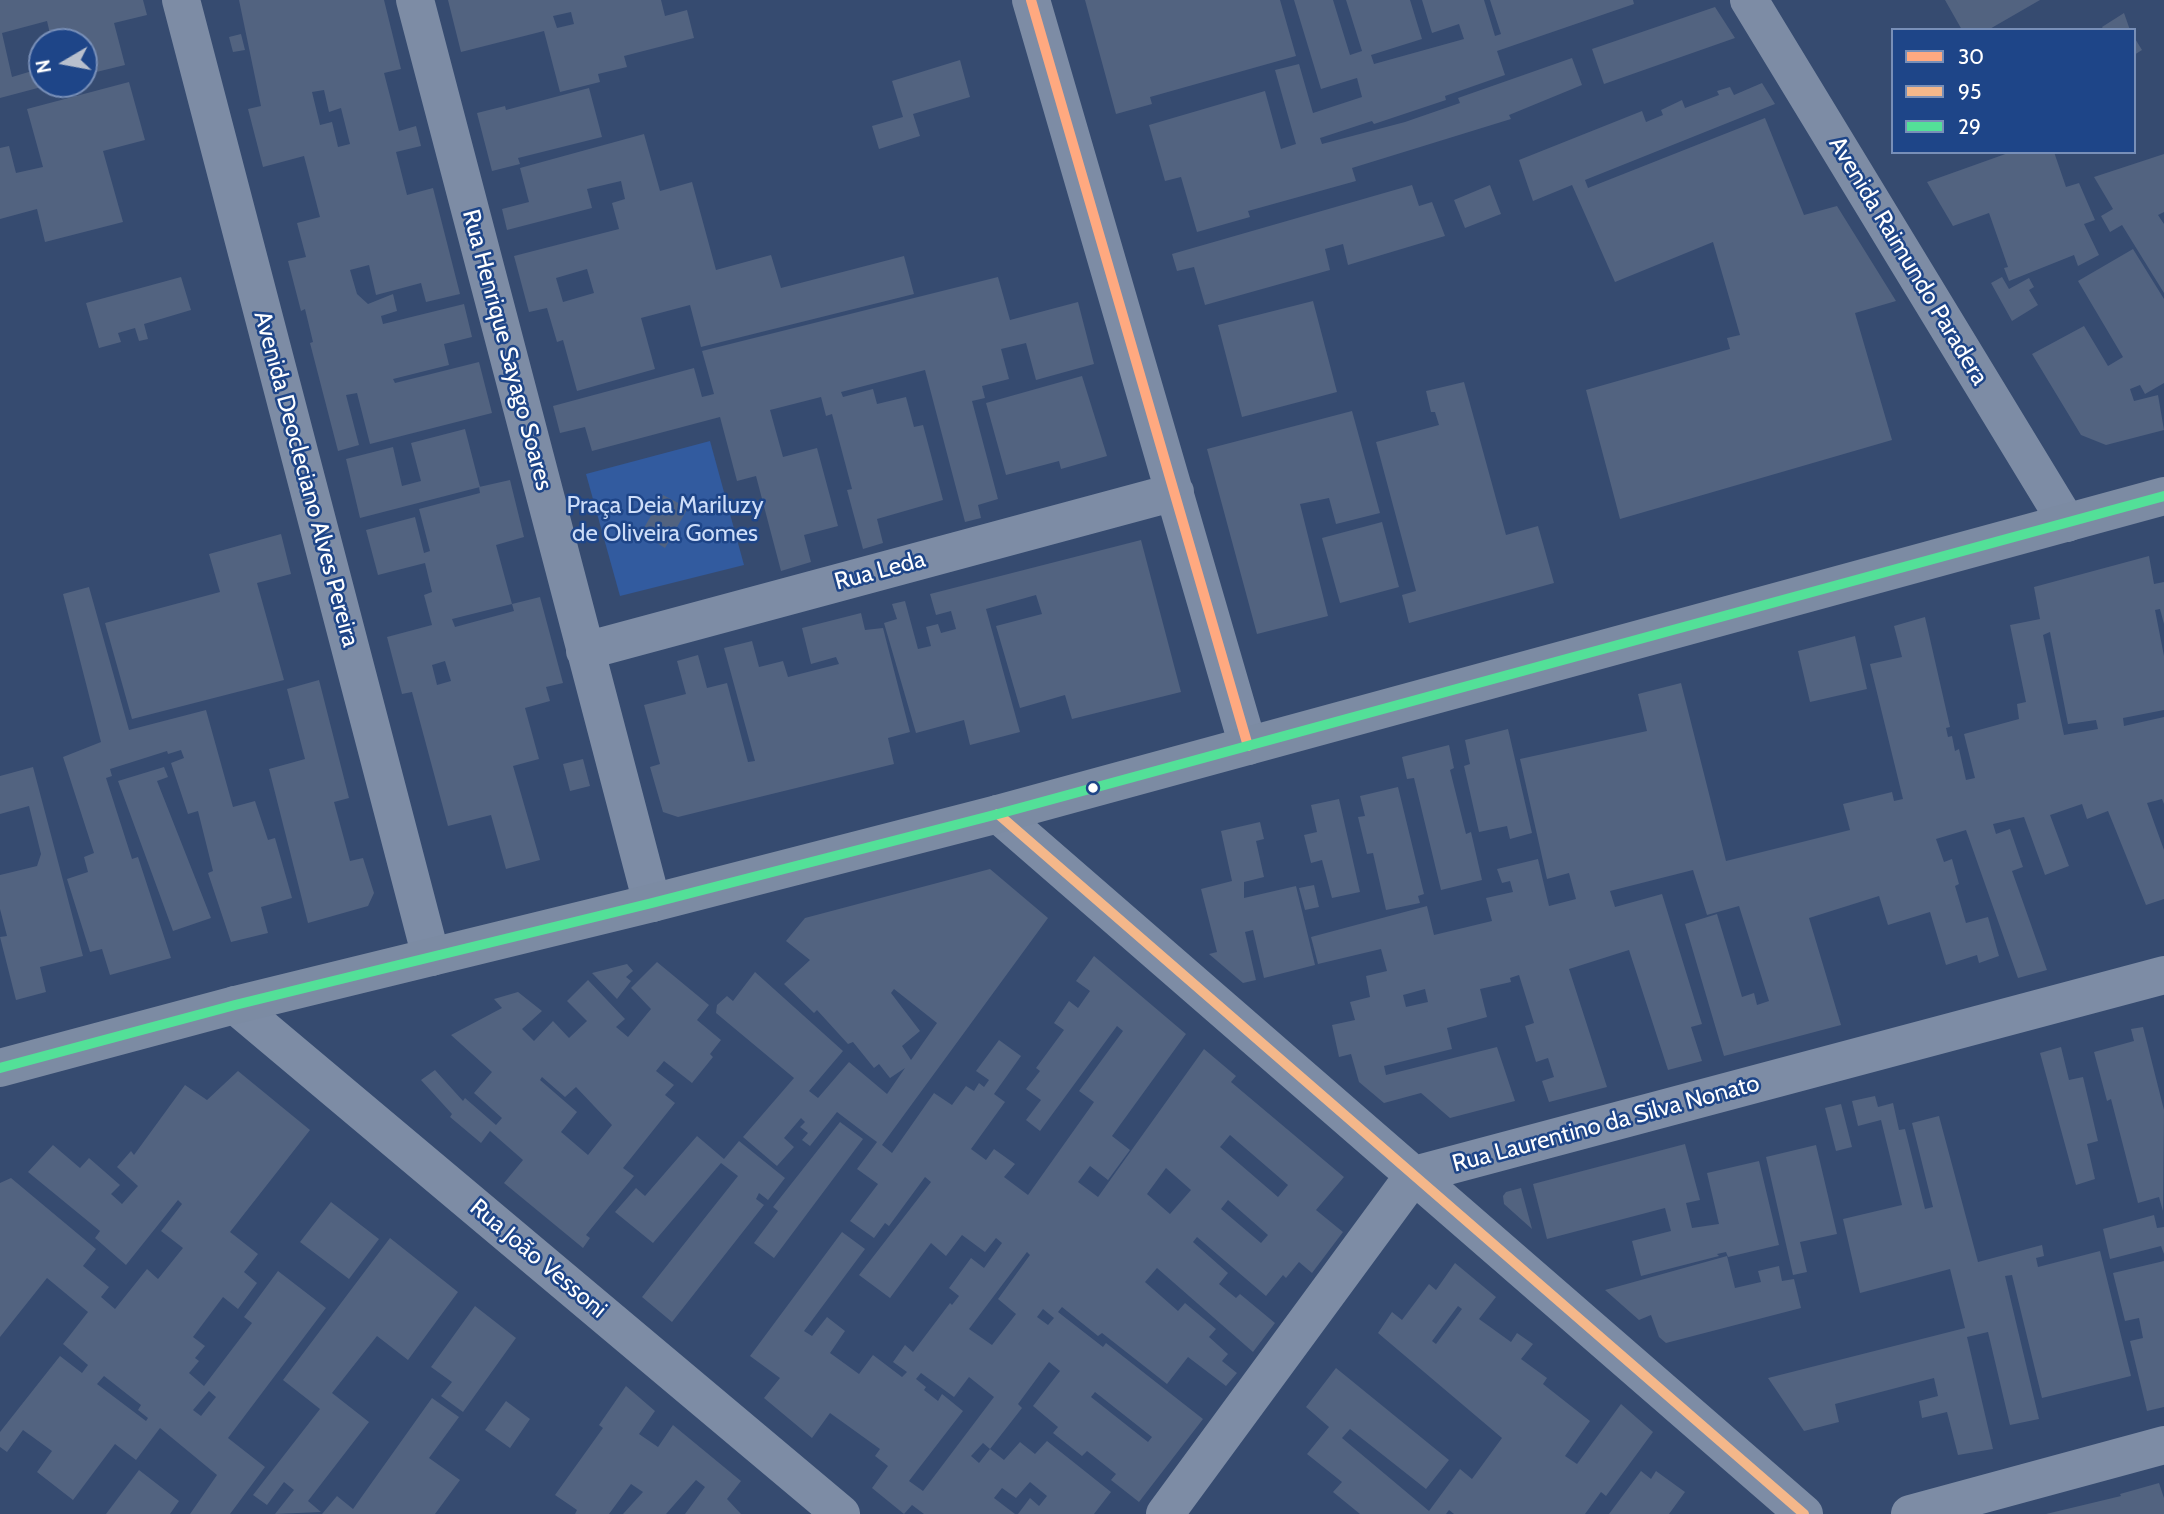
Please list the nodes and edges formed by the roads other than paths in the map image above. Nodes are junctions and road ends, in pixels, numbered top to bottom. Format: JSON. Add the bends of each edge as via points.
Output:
{"nodes":[{"id":1,"x":181,"y":0,"type":"edge"},
{"id":2,"x":415,"y":0,"type":"edge"},
{"id":3,"x":1031,"y":0,"type":"edge"},
{"id":4,"x":1749,"y":0,"type":"edge"},
{"id":5,"x":1175,"y":492,"type":"junction"},
{"id":6,"x":2164,"y":496,"type":"edge"},
{"id":7,"x":2067,"y":523,"type":"junction"},
{"id":8,"x":585,"y":650,"type":"junction"},
{"id":9,"x":1248,"y":746,"type":"junction"},
{"id":10,"x":998,"y":814,"type":"junction"},
{"id":11,"x":652,"y":903,"type":"junction"},
{"id":12,"x":431,"y":957,"type":"junction"},
{"id":13,"x":2164,"y":975,"type":"edge"},
{"id":14,"x":235,"y":1005,"type":"junction"},
{"id":15,"x":0,"y":1068,"type":"edge"},
{"id":16,"x":1414,"y":1175,"type":"junction"},
{"id":17,"x":2164,"y":1445,"type":"edge"},
{"id":18,"x":841,"y":1514,"type":"edge"},
{"id":19,"x":1165,"y":1514,"type":"edge"},
{"id":20,"x":1804,"y":1514,"type":"edge"},
{"id":21,"x":1910,"y":1514,"type":"edge"}],
"edges":[{"from":1,"to":12,"type":"street","name":"Avenida Deocleciano Alves Pereira"},
{"from":2,"to":8,"type":"street","name":"Rua Henrique Sayago Soares"},
{"from":3,"to":5,"type":"street"},
{"from":4,"to":7,"type":"street","name":"Avenida Raimundo Paradera"},
{"from":5,"to":8,"type":"street","name":"Rua Leda"},
{"from":5,"to":9,"type":"street"},
{"from":6,"to":7,"type":"main road"},
{"from":7,"to":9,"type":"main road"},
{"from":8,"to":11,"type":"street","name":"Rua Henrique Sayago Soares"},
{"from":9,"to":10,"type":"main road"},
{"from":10,"to":11,"type":"main road"},
{"from":10,"to":16,"type":"street"},
{"from":11,"to":12,"type":"main road"},
{"from":12,"to":14,"type":"main road"},
{"from":13,"to":16,"type":"street","name":"Rua Laurentino da Silva Nonato"},
{"from":14,"to":15,"type":"main road"},
{"from":14,"to":18,"type":"street","name":"Rua João Vessoni"},
{"from":16,"to":19,"type":"street"},
{"from":16,"to":20,"type":"street"},
{"from":17,"to":21,"type":"street"}]}
